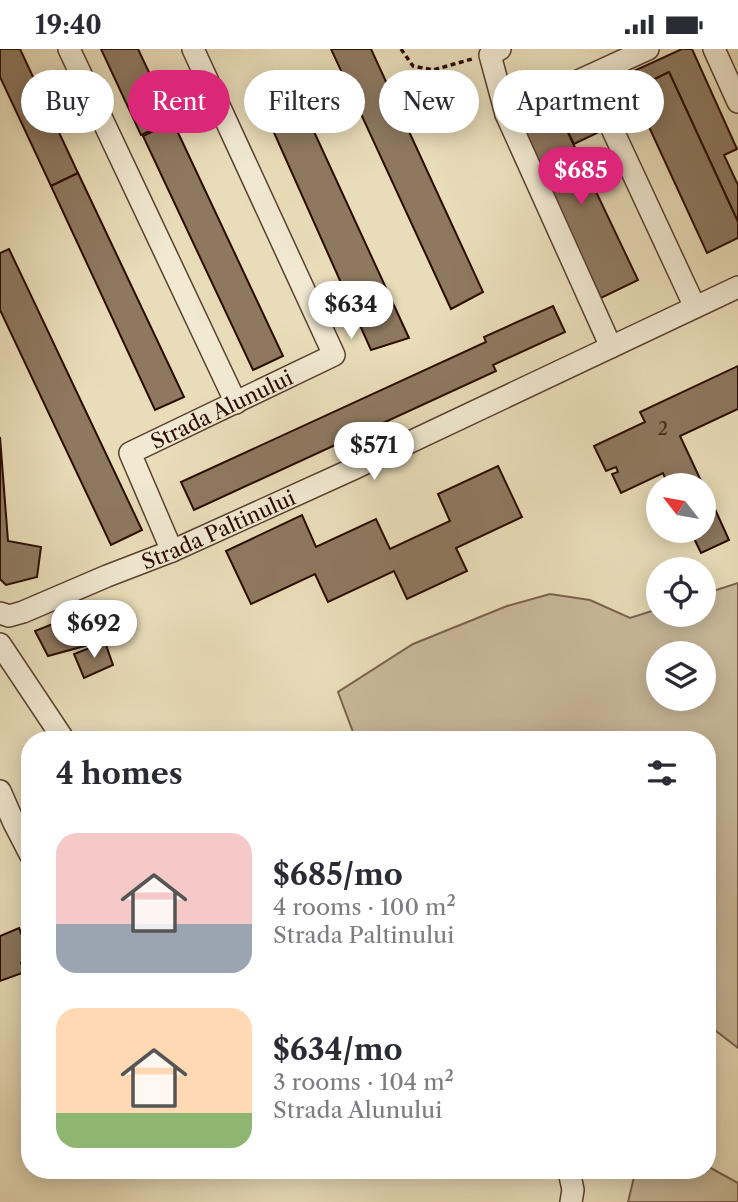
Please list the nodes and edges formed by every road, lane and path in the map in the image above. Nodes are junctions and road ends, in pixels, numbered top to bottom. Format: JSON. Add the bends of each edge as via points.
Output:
{"nodes":[{"id":1,"x":69,"y":49,"type":"edge"},
{"id":2,"x":193,"y":49,"type":"edge"},
{"id":3,"x":401,"y":49,"type":"edge"},
{"id":4,"x":649,"y":49,"type":"edge"},
{"id":5,"x":714,"y":49,"type":"edge"},
{"id":6,"x":495,"y":52,"type":"edge"},
{"id":7,"x":498,"y":70,"type":"edge"},
{"id":8,"x":603,"y":70,"type":"edge"},
{"id":9,"x":733,"y":76,"type":"edge"},
{"id":10,"x":738,"y":102,"type":"edge"},
{"id":11,"x":515,"y":133,"type":"edge"},
{"id":12,"x":614,"y":133,"type":"edge"},
{"id":13,"x":738,"y":287,"type":"edge"},
{"id":14,"x":695,"y":307,"type":"junction"},
{"id":15,"x":611,"y":347,"type":"junction"},
{"id":16,"x":236,"y":403,"type":"junction"},
{"id":17,"x":172,"y":551,"type":"junction"},
{"id":18,"x":0,"y":613,"type":"edge"},
{"id":19,"x":0,"y":645,"type":"edge"},
{"id":20,"x":58,"y":731,"type":"edge"},
{"id":21,"x":0,"y":791,"type":"edge"},
{"id":22,"x":21,"y":837,"type":"edge"},
{"id":23,"x":571,"y":1179,"type":"edge"},
{"id":24,"x":571,"y":1202,"type":"edge"}],
"edges":[{"from":1,"to":16,"type":"street"},
{"from":2,"to":16,"type":"street","name":"Strada Alunului","via":[[334,355]]},
{"from":3,"to":6,"type":"path","via":[[413,66],[433,70]]},
{"from":4,"to":8,"type":"street"},
{"from":5,"to":9,"type":"street"},
{"from":6,"to":7,"type":"street"},
{"from":9,"to":10,"type":"street"},
{"from":11,"to":15,"type":"street"},
{"from":12,"to":14,"type":"street"},
{"from":13,"to":14,"type":"street","name":"Strada Paltinului"},
{"from":14,"to":15,"type":"street","name":"Strada Paltinului"},
{"from":15,"to":17,"type":"street","name":"Strada Paltinului"},
{"from":16,"to":17,"type":"street","name":"Strada Alunului","via":[[130,453]]},
{"from":17,"to":18,"type":"street","name":"Strada Paltinului","via":[[23,612]]},
{"from":19,"to":20,"type":"street"},
{"from":21,"to":22,"type":"street"},
{"from":23,"to":24,"type":"street"}]}
